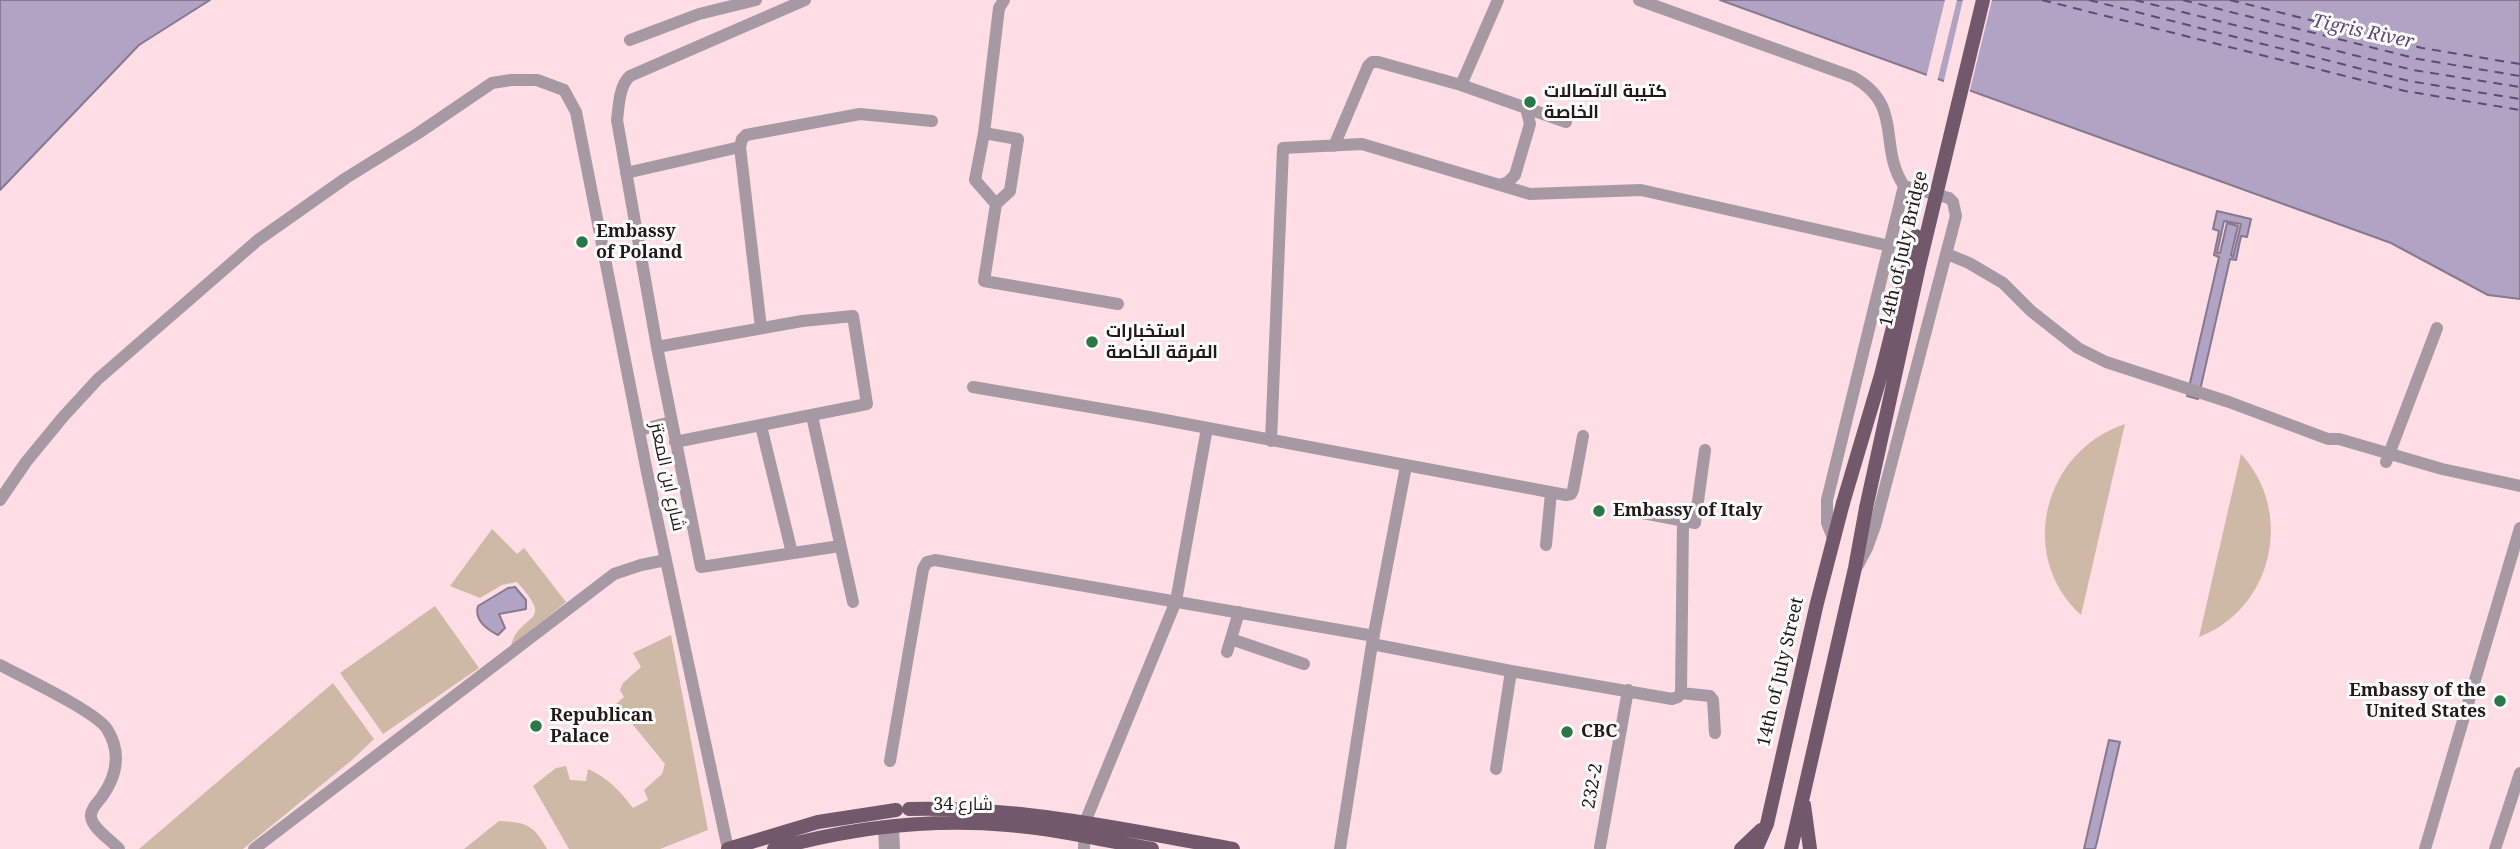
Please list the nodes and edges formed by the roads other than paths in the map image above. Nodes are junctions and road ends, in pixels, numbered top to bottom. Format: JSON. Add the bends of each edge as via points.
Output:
{"nodes":[{"id":1,"x":756,"y":0,"type":"edge"},
{"id":2,"x":804,"y":0,"type":"edge"},
{"id":3,"x":1004,"y":0,"type":"edge"},
{"id":4,"x":1498,"y":0,"type":"edge"},
{"id":5,"x":1639,"y":0,"type":"edge"},
{"id":6,"x":1973,"y":0,"type":"edge"},
{"id":7,"x":1983,"y":0,"type":"edge"},
{"id":8,"x":630,"y":40,"type":"dead end"},
{"id":9,"x":1461,"y":85,"type":"junction"},
{"id":10,"x":1526,"y":108,"type":"junction"},
{"id":11,"x":932,"y":121,"type":"dead end"},
{"id":12,"x":1566,"y":122,"type":"dead end"},
{"id":13,"x":984,"y":133,"type":"junction"},
{"id":14,"x":1334,"y":146,"type":"junction"},
{"id":15,"x":740,"y":147,"type":"junction"},
{"id":16,"x":626,"y":173,"type":"junction"},
{"id":17,"x":1500,"y":185,"type":"junction"},
{"id":18,"x":1904,"y":186,"type":"junction"},
{"id":19,"x":996,"y":204,"type":"junction"},
{"id":20,"x":1890,"y":246,"type":"junction"},
{"id":21,"x":1947,"y":254,"type":"junction"},
{"id":22,"x":1118,"y":304,"type":"dead end"},
{"id":23,"x":761,"y":328,"type":"junction"},
{"id":24,"x":2437,"y":328,"type":"dead end"},
{"id":25,"x":657,"y":347,"type":"junction"},
{"id":26,"x":973,"y":387,"type":"dead end"},
{"id":27,"x":812,"y":416,"type":"junction"},
{"id":28,"x":671,"y":422,"type":"junction"},
{"id":29,"x":761,"y":426,"type":"junction"},
{"id":30,"x":1207,"y":428,"type":"junction"},
{"id":31,"x":640,"y":430,"type":"junction"},
{"id":32,"x":1583,"y":436,"type":"dead end"},
{"id":33,"x":1270,"y":441,"type":"junction"},
{"id":34,"x":675,"y":442,"type":"junction"},
{"id":35,"x":1705,"y":450,"type":"dead end"},
{"id":36,"x":2388,"y":458,"type":"junction"},
{"id":37,"x":1406,"y":466,"type":"junction"},
{"id":38,"x":2520,"y":486,"type":"edge"},
{"id":39,"x":1551,"y":493,"type":"junction"},
{"id":40,"x":2520,"y":493,"type":"edge"},
{"id":41,"x":0,"y":500,"type":"edge"},
{"id":42,"x":1843,"y":503,"type":"joint"},
{"id":43,"x":1643,"y":513,"type":"dead end"},
{"id":44,"x":1683,"y":522,"type":"junction"},
{"id":45,"x":2520,"y":528,"type":"edge"},
{"id":46,"x":1833,"y":538,"type":"junction"},
{"id":47,"x":1546,"y":545,"type":"dead end"},
{"id":48,"x":840,"y":546,"type":"junction"},
{"id":49,"x":792,"y":553,"type":"junction"},
{"id":50,"x":666,"y":560,"type":"junction"},
{"id":51,"x":1855,"y":568,"type":"junction"},
{"id":52,"x":1176,"y":601,"type":"junction"},
{"id":53,"x":853,"y":602,"type":"dead end"},
{"id":54,"x":1239,"y":612,"type":"junction"},
{"id":55,"x":1231,"y":639,"type":"junction"},
{"id":56,"x":1373,"y":640,"type":"junction"},
{"id":57,"x":1227,"y":652,"type":"dead end"},
{"id":58,"x":1304,"y":664,"type":"dead end"},
{"id":59,"x":0,"y":665,"type":"edge"},
{"id":60,"x":1511,"y":671,"type":"junction"},
{"id":61,"x":1628,"y":690,"type":"junction"},
{"id":62,"x":1681,"y":693,"type":"junction"},
{"id":63,"x":1715,"y":733,"type":"dead end"},
{"id":64,"x":890,"y":761,"type":"dead end"},
{"id":65,"x":1496,"y":769,"type":"dead end"},
{"id":66,"x":2520,"y":773,"type":"edge"},
{"id":67,"x":1802,"y":796,"type":"junction"},
{"id":68,"x":2506,"y":820,"type":"junction"},
{"id":69,"x":1767,"y":824,"type":"junction"},
{"id":70,"x":2520,"y":824,"type":"edge"},
{"id":71,"x":888,"y":827,"type":"junction"},
{"id":72,"x":1084,"y":836,"type":"edge"},
{"id":73,"x":1600,"y":847,"type":"dead end"},
{"id":74,"x":119,"y":849,"type":"edge"},
{"id":75,"x":254,"y":849,"type":"edge"},
{"id":76,"x":728,"y":849,"type":"edge"},
{"id":77,"x":774,"y":849,"type":"edge"},
{"id":78,"x":885,"y":849,"type":"edge"},
{"id":79,"x":894,"y":849,"type":"edge"},
{"id":80,"x":1152,"y":849,"type":"edge"},
{"id":81,"x":1233,"y":849,"type":"edge"},
{"id":82,"x":1340,"y":849,"type":"edge"},
{"id":83,"x":1741,"y":849,"type":"edge"},
{"id":84,"x":1756,"y":849,"type":"edge"},
{"id":85,"x":1791,"y":849,"type":"edge"},
{"id":86,"x":1811,"y":849,"type":"edge"},
{"id":87,"x":2425,"y":849,"type":"edge"},
{"id":88,"x":2495,"y":849,"type":"edge"}],
"edges":[{"from":1,"to":8,"type":"street","via":[[699,14]]},
{"from":2,"to":16,"type":"street","via":[[624,81],[617,120]]},
{"from":3,"to":13,"type":"street","via":[[999,8]]},
{"from":4,"to":9,"type":"street"},
{"from":5,"to":18,"type":"street","via":[[1869,86],[1888,123],[1895,173]]},
{"from":6,"to":42,"type":"main road","name":"14th of July Bridge","bridge":true,"via":[[1886,353]]},
{"from":7,"to":51,"type":"main road","name":"14th of July Bridge","bridge":true,"via":[[1919,266]]},
{"from":9,"to":10,"type":"street"},
{"from":9,"to":14,"type":"street","via":[[1372,62]]},
{"from":10,"to":12,"type":"street"},
{"from":10,"to":17,"type":"street","via":[[1530,124],[1515,175]]},
{"from":11,"to":15,"type":"street","via":[[860,114],[746,135]]},
{"from":13,"to":19,"type":"street","via":[[975,180]]},
{"from":13,"to":19,"type":"street","via":[[1018,139],[1010,191]]},
{"from":14,"to":17,"type":"street","via":[[1362,144]]},
{"from":14,"to":33,"type":"street","via":[[1283,148]]},
{"from":15,"to":16,"type":"street"},
{"from":15,"to":23,"type":"street"},
{"from":16,"to":25,"type":"street"},
{"from":17,"to":20,"type":"street","via":[[1530,194],[1641,190]]},
{"from":18,"to":20,"type":"street"},
{"from":18,"to":21,"type":"street","via":[[1954,202],[1956,216]]},
{"from":19,"to":22,"type":"street","via":[[984,281]]},
{"from":20,"to":46,"type":"street","via":[[1827,500],[1827,523]]},
{"from":21,"to":36,"type":"street","via":[[2003,283],[2078,348],[2106,362],[2230,402],[2334,445]]},
{"from":21,"to":51,"type":"street","via":[[1875,526]]},
{"from":23,"to":25,"type":"street"},
{"from":23,"to":27,"type":"street","via":[[853,316],[867,404]]},
{"from":24,"to":36,"type":"street"},
{"from":25,"to":28,"type":"street"},
{"from":26,"to":30,"type":"street"},
{"from":27,"to":29,"type":"street"},
{"from":27,"to":48,"type":"street"},
{"from":28,"to":31,"type":"street"},
{"from":28,"to":34,"type":"street"},
{"from":29,"to":34,"type":"street"},
{"from":29,"to":49,"type":"street"},
{"from":30,"to":33,"type":"street"},
{"from":30,"to":52,"type":"street"},
{"from":31,"to":41,"type":"street","name":"شارع ابن المعتز","via":[[576,112],[564,90],[537,80],[511,80],[492,83],[258,240],[98,379],[26,462]]},
{"from":31,"to":50,"type":"street","name":"شارع ابن المعتز"},
{"from":32,"to":39,"type":"street","via":[[1571,494]]},
{"from":33,"to":37,"type":"street"},
{"from":34,"to":49,"type":"street","via":[[701,568]]},
{"from":35,"to":44,"type":"street","via":[[1697,520]]},
{"from":36,"to":38,"type":"street"},
{"from":36,"to":40,"type":"street","via":[[2456,480]]},
{"from":37,"to":39,"type":"street"},
{"from":37,"to":56,"type":"street"},
{"from":39,"to":47,"type":"street"},
{"from":42,"to":46,"type":"main road","name":"14th of July Street"},
{"from":43,"to":44,"type":"street"},
{"from":44,"to":62,"type":"street"},
{"from":45,"to":87,"type":"street"},
{"from":46,"to":69,"type":"main road","name":"14th of July Street"},
{"from":48,"to":49,"type":"street"},
{"from":48,"to":53,"type":"street"},
{"from":50,"to":75,"type":"street","via":[[614,575]]},
{"from":50,"to":76,"type":"street","name":"شارع ابن المعتز"},
{"from":51,"to":67,"type":"main road"},
{"from":52,"to":54,"type":"street"},
{"from":52,"to":64,"type":"street","via":[[927,562]]},
{"from":52,"to":72,"type":"street"},
{"from":54,"to":55,"type":"street"},
{"from":54,"to":56,"type":"street"},
{"from":55,"to":57,"type":"street"},
{"from":55,"to":58,"type":"street"},
{"from":56,"to":60,"type":"street"},
{"from":56,"to":82,"type":"street"},
{"from":59,"to":74,"type":"street","via":[[106,727],[118,755],[111,784],[92,809],[91,818]]},
{"from":60,"to":61,"type":"street"},
{"from":60,"to":65,"type":"street"},
{"from":61,"to":62,"type":"street","via":[[1672,699]]},
{"from":61,"to":73,"type":"street","name":"232-2"},
{"from":62,"to":63,"type":"street","via":[[1713,699]]},
{"from":66,"to":68,"type":"street"},
{"from":67,"to":85,"type":"main road"},
{"from":67,"to":86,"type":"main road"},
{"from":68,"to":70,"type":"street"},
{"from":68,"to":88,"type":"street"},
{"from":69,"to":83,"type":"main road"},
{"from":69,"to":84,"type":"main road","name":"14th of July Street"},
{"from":71,"to":72,"type":"main road","name":"شارع 34","via":[[984,824]]},
{"from":71,"to":77,"type":"main road","name":"شارع 34"},
{"from":71,"to":78,"type":"street"},
{"from":71,"to":79,"type":"street"},
{"from":72,"to":76,"type":"main road","name":"شارع 34","via":[[1006,812],[903,810],[818,822]]},
{"from":72,"to":80,"type":"main road","name":"شارع 34"},
{"from":72,"to":81,"type":"main road","name":"شارع 34"}]}
